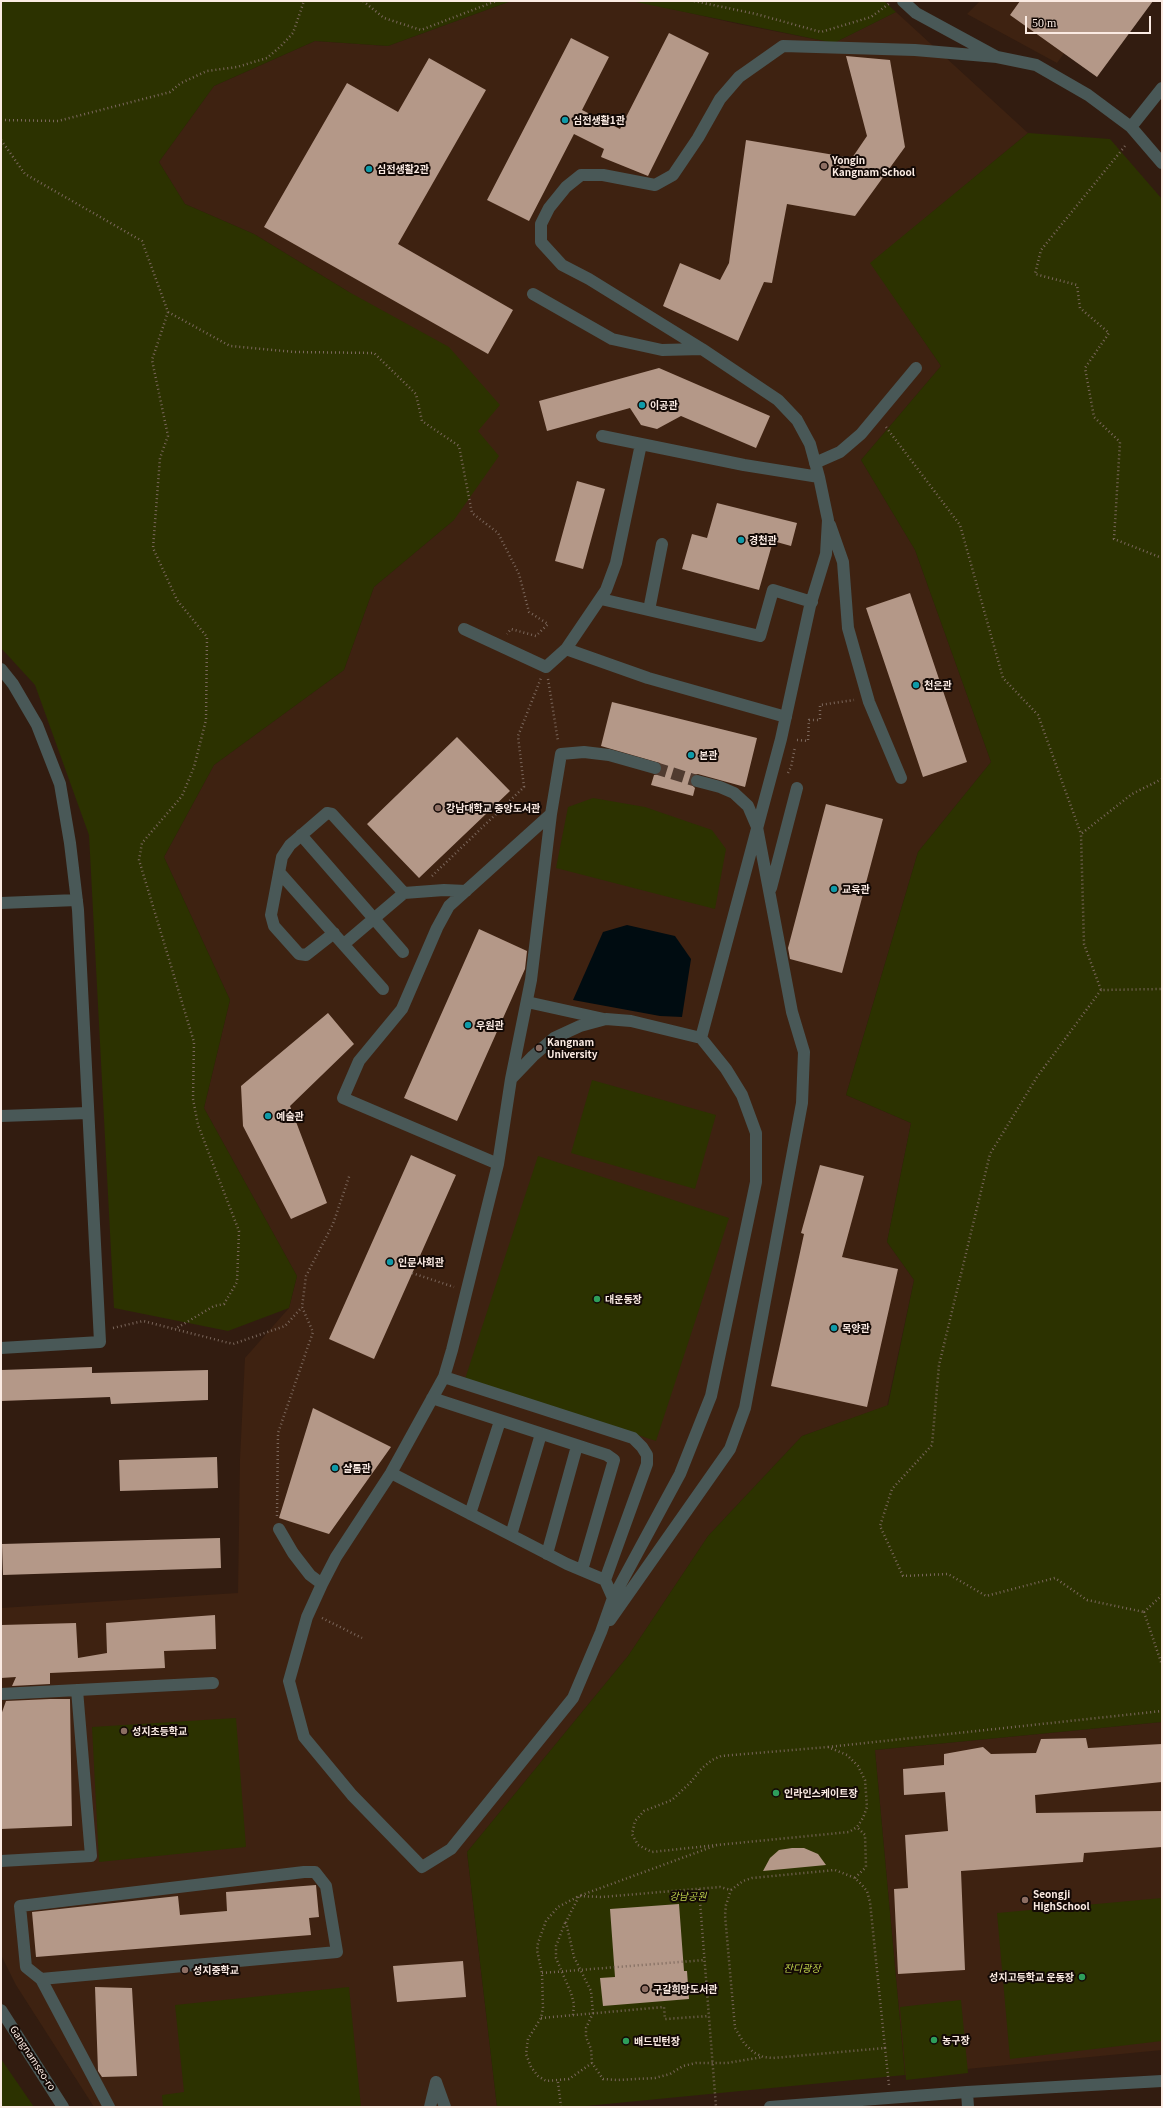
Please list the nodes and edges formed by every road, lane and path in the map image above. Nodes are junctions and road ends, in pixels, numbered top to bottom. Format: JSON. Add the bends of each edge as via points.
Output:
{"nodes":[{"id":1,"x":304,"y":1,"type":"edge"},
{"id":2,"x":363,"y":1,"type":"edge"},
{"id":3,"x":496,"y":1,"type":"edge"},
{"id":4,"x":694,"y":1,"type":"edge"},
{"id":5,"x":892,"y":1,"type":"edge"},
{"id":6,"x":903,"y":1,"type":"edge"},
{"id":7,"x":997,"y":57,"type":"junction"},
{"id":8,"x":1162,"y":88,"type":"edge"},
{"id":9,"x":1,"y":120,"type":"edge"},
{"id":10,"x":1131,"y":127,"type":"junction"},
{"id":11,"x":1,"y":140,"type":"edge"},
{"id":12,"x":1125,"y":146,"type":"dead end"},
{"id":13,"x":1162,"y":163,"type":"edge"},
{"id":14,"x":533,"y":294,"type":"dead end"},
{"id":15,"x":168,"y":312,"type":"junction"},
{"id":16,"x":702,"y":349,"type":"junction"},
{"id":17,"x":916,"y":368,"type":"dead end"},
{"id":18,"x":877,"y":415,"type":"junction"},
{"id":19,"x":602,"y":436,"type":"dead end"},
{"id":20,"x":641,"y":444,"type":"junction"},
{"id":21,"x":815,"y":463,"type":"junction"},
{"id":22,"x":818,"y":477,"type":"junction"},
{"id":23,"x":828,"y":520,"type":"junction"},
{"id":24,"x":662,"y":544,"type":"dead end"},
{"id":25,"x":1162,"y":558,"type":"edge"},
{"id":26,"x":601,"y":599,"type":"junction"},
{"id":27,"x":812,"y":602,"type":"junction"},
{"id":28,"x":649,"y":610,"type":"junction"},
{"id":29,"x":464,"y":629,"type":"dead end"},
{"id":30,"x":498,"y":644,"type":"junction"},
{"id":31,"x":566,"y":649,"type":"junction"},
{"id":32,"x":546,"y":667,"type":"junction"},
{"id":33,"x":1,"y":669,"type":"edge"},
{"id":34,"x":867,"y":698,"type":"junction"},
{"id":35,"x":786,"y":717,"type":"junction"},
{"id":36,"x":560,"y":754,"type":"junction"},
{"id":37,"x":791,"y":767,"type":"dead end"},
{"id":38,"x":655,"y":768,"type":"tunnel mouth"},
{"id":39,"x":901,"y":778,"type":"dead end"},
{"id":40,"x":1162,"y":779,"type":"edge"},
{"id":41,"x":697,"y":780,"type":"tunnel mouth"},
{"id":42,"x":797,"y":788,"type":"dead end"},
{"id":43,"x":551,"y":814,"type":"junction"},
{"id":44,"x":757,"y":827,"type":"junction"},
{"id":45,"x":1081,"y":834,"type":"junction"},
{"id":46,"x":301,"y":835,"type":"junction"},
{"id":47,"x":279,"y":872,"type":"junction"},
{"id":48,"x":466,"y":891,"type":"junction"},
{"id":49,"x":770,"y":891,"type":"junction"},
{"id":50,"x":409,"y":893,"type":"junction"},
{"id":51,"x":77,"y":900,"type":"junction"},
{"id":52,"x":1,"y":903,"type":"edge"},
{"id":53,"x":374,"y":919,"type":"junction"},
{"id":54,"x":334,"y":933,"type":"junction"},
{"id":55,"x":344,"y":944,"type":"junction"},
{"id":56,"x":402,"y":952,"type":"dead end"},
{"id":57,"x":383,"y":988,"type":"dead end"},
{"id":58,"x":1162,"y":989,"type":"edge"},
{"id":59,"x":1101,"y":990,"type":"junction"},
{"id":60,"x":526,"y":1002,"type":"junction"},
{"id":61,"x":606,"y":1019,"type":"junction"},
{"id":62,"x":701,"y":1038,"type":"junction"},
{"id":63,"x":511,"y":1079,"type":"junction"},
{"id":64,"x":88,"y":1113,"type":"junction"},
{"id":65,"x":1,"y":1116,"type":"edge"},
{"id":66,"x":498,"y":1164,"type":"junction"},
{"id":67,"x":350,"y":1174,"type":"dead end"},
{"id":68,"x":412,"y":1273,"type":"dead end"},
{"id":69,"x":467,"y":1291,"type":"junction"},
{"id":70,"x":302,"y":1307,"type":"junction"},
{"id":71,"x":175,"y":1329,"type":"junction"},
{"id":72,"x":100,"y":1330,"type":"junction"},
{"id":73,"x":1,"y":1348,"type":"edge"},
{"id":74,"x":444,"y":1377,"type":"junction"},
{"id":75,"x":432,"y":1398,"type":"junction"},
{"id":76,"x":500,"y":1421,"type":"junction"},
{"id":77,"x":541,"y":1434,"type":"junction"},
{"id":78,"x":577,"y":1446,"type":"junction"},
{"id":79,"x":391,"y":1473,"type":"junction"},
{"id":80,"x":277,"y":1499,"type":"dead end"},
{"id":81,"x":470,"y":1514,"type":"junction"},
{"id":82,"x":279,"y":1529,"type":"dead end"},
{"id":83,"x":511,"y":1535,"type":"junction"},
{"id":84,"x":547,"y":1554,"type":"junction"},
{"id":85,"x":582,"y":1570,"type":"junction"},
{"id":86,"x":605,"y":1580,"type":"junction"},
{"id":87,"x":322,"y":1584,"type":"junction"},
{"id":88,"x":1162,"y":1595,"type":"edge"},
{"id":89,"x":613,"y":1598,"type":"junction"},
{"id":90,"x":309,"y":1612,"type":"junction"},
{"id":91,"x":1144,"y":1612,"type":"junction"},
{"id":92,"x":601,"y":1632,"type":"junction"},
{"id":93,"x":362,"y":1638,"type":"dead end"},
{"id":94,"x":1162,"y":1665,"type":"edge"},
{"id":95,"x":213,"y":1683,"type":"dead end"},
{"id":96,"x":76,"y":1690,"type":"junction"},
{"id":97,"x":1,"y":1694,"type":"edge"},
{"id":98,"x":1162,"y":1711,"type":"edge"},
{"id":99,"x":828,"y":1747,"type":"junction"},
{"id":100,"x":857,"y":1827,"type":"junction"},
{"id":101,"x":718,"y":1845,"type":"junction"},
{"id":102,"x":1,"y":1861,"type":"edge"},
{"id":103,"x":855,"y":1878,"type":"junction"},
{"id":104,"x":699,"y":1889,"type":"junction"},
{"id":105,"x":731,"y":1890,"type":"junction"},
{"id":106,"x":580,"y":1896,"type":"junction"},
{"id":107,"x":566,"y":1922,"type":"junction"},
{"id":108,"x":705,"y":1960,"type":"junction"},
{"id":109,"x":582,"y":1970,"type":"junction"},
{"id":110,"x":560,"y":1972,"type":"junction"},
{"id":111,"x":542,"y":1973,"type":"junction"},
{"id":112,"x":41,"y":1979,"type":"junction"},
{"id":113,"x":1,"y":2010,"type":"edge"},
{"id":114,"x":593,"y":2013,"type":"junction"},
{"id":115,"x":573,"y":2015,"type":"junction"},
{"id":116,"x":709,"y":2016,"type":"junction"},
{"id":117,"x":541,"y":2018,"type":"junction"},
{"id":118,"x":885,"y":2048,"type":"junction"},
{"id":119,"x":763,"y":2057,"type":"junction"},
{"id":120,"x":713,"y":2063,"type":"junction"},
{"id":121,"x":592,"y":2064,"type":"junction"},
{"id":122,"x":1162,"y":2081,"type":"edge"},
{"id":123,"x":558,"y":2082,"type":"junction"},
{"id":124,"x":967,"y":2092,"type":"junction"},
{"id":125,"x":890,"y":2098,"type":"junction"},
{"id":126,"x":63,"y":2107,"type":"edge"},
{"id":127,"x":109,"y":2107,"type":"edge"},
{"id":128,"x":430,"y":2107,"type":"edge"},
{"id":129,"x":446,"y":2107,"type":"edge"},
{"id":130,"x":561,"y":2107,"type":"edge"},
{"id":131,"x":716,"y":2107,"type":"edge"},
{"id":132,"x":770,"y":2107,"type":"edge"},
{"id":133,"x":968,"y":2107,"type":"edge"}],
"edges":[{"from":1,"to":9,"type":"path","via":[[293,32],[267,58],[237,67],[207,71],[181,83],[170,92],[58,121]]},
{"from":2,"to":3,"type":"path","via":[[384,18],[421,30]]},
{"from":4,"to":5,"type":"path","via":[[756,14],[821,32],[871,17]]},
{"from":6,"to":7,"type":"street","via":[[916,13]]},
{"from":7,"to":10,"type":"street","via":[[1036,65],[1088,95]]},
{"from":7,"to":16,"type":"street","via":[[915,50],[783,46],[739,77],[720,98],[698,138],[673,175],[655,185],[603,175],[581,175],[566,188],[549,208],[541,224],[541,242],[562,265]]},
{"from":8,"to":10,"type":"street"},
{"from":10,"to":13,"type":"street"},
{"from":11,"to":15,"type":"path","via":[[25,174],[142,241]]},
{"from":12,"to":25,"type":"path","via":[[1041,250],[1035,274],[1077,284],[1080,308],[1109,333],[1085,368],[1094,417],[1120,442],[1114,539]]},
{"from":14,"to":16,"type":"street","via":[[612,339],[662,350]]},
{"from":15,"to":30,"type":"path","via":[[230,346],[295,352],[374,353],[416,394],[422,421],[459,446],[472,513],[498,533],[519,574],[529,612],[548,624],[536,636],[511,629]]},
{"from":15,"to":71,"type":"path","via":[[152,360],[168,436],[160,458],[153,548],[177,600],[207,637],[206,720],[194,767],[182,796],[142,843],[139,860],[194,1042],[193,1099],[198,1125],[239,1231],[237,1282],[224,1304],[214,1306]]},
{"from":16,"to":21,"type":"street","via":[[778,400],[797,420],[810,444]]},
{"from":17,"to":18,"type":"street"},
{"from":18,"to":21,"type":"street","via":[[861,434],[840,452]]},
{"from":18,"to":45,"type":"path","via":[[960,525],[1003,678],[1038,715]]},
{"from":19,"to":20,"type":"street"},
{"from":20,"to":22,"type":"street"},
{"from":20,"to":26,"type":"street","via":[[616,563]]},
{"from":21,"to":22,"type":"street"},
{"from":22,"to":23,"type":"street"},
{"from":23,"to":27,"type":"street","via":[[826,554]]},
{"from":23,"to":34,"type":"street","via":[[843,562],[848,628]]},
{"from":24,"to":28,"type":"street"},
{"from":26,"to":28,"type":"street"},
{"from":26,"to":31,"type":"street"},
{"from":27,"to":28,"type":"street","via":[[773,590],[760,636]]},
{"from":27,"to":35,"type":"street"},
{"from":29,"to":30,"type":"street"},
{"from":30,"to":32,"type":"street"},
{"from":31,"to":32,"type":"street"},
{"from":31,"to":35,"type":"street","via":[[648,678]]},
{"from":32,"to":36,"type":"path"},
{"from":32,"to":50,"type":"path","via":[[518,736],[524,787]]},
{"from":33,"to":51,"type":"street","via":[[13,684],[36,726],[60,784]]},
{"from":34,"to":37,"type":"path","via":[[820,705],[820,720],[809,720],[808,741],[797,739]]},
{"from":34,"to":39,"type":"street"},
{"from":35,"to":44,"type":"street"},
{"from":36,"to":38,"type":"street","via":[[603,754]]},
{"from":36,"to":43,"type":"street"},
{"from":40,"to":45,"type":"path","via":[[1132,794]]},
{"from":41,"to":44,"type":"street","via":[[734,793],[748,806]]},
{"from":42,"to":49,"type":"street"},
{"from":43,"to":48,"type":"street"},
{"from":43,"to":60,"type":"street"},
{"from":44,"to":49,"type":"street"},
{"from":44,"to":62,"type":"street"},
{"from":45,"to":59,"type":"path","via":[[1084,944]]},
{"from":46,"to":47,"type":"street","via":[[282,856]]},
{"from":46,"to":50,"type":"street","via":[[327,813],[332,814]]},
{"from":46,"to":53,"type":"street"},
{"from":47,"to":54,"type":"street"},
{"from":47,"to":54,"type":"street","via":[[271,915],[274,926],[299,954],[306,955]]},
{"from":48,"to":50,"type":"street"},
{"from":48,"to":66,"type":"street","via":[[449,906],[402,1009],[359,1061],[343,1098]]},
{"from":49,"to":92,"type":"street","via":[[792,1012],[804,1052],[802,1103],[745,1408],[730,1449]]},
{"from":50,"to":53,"type":"street"},
{"from":51,"to":52,"type":"street"},
{"from":51,"to":64,"type":"street"},
{"from":53,"to":55,"type":"street"},
{"from":53,"to":56,"type":"street"},
{"from":54,"to":55,"type":"street"},
{"from":55,"to":57,"type":"street"},
{"from":58,"to":59,"type":"path"},
{"from":59,"to":91,"type":"path","via":[[1037,1077],[990,1154],[938,1365],[932,1445],[892,1490],[880,1526],[903,1576],[948,1574],[986,1596],[1055,1578],[1087,1600]]},
{"from":60,"to":61,"type":"street"},
{"from":60,"to":63,"type":"street"},
{"from":61,"to":62,"type":"street","via":[[631,1020]]},
{"from":61,"to":63,"type":"street","via":[[580,1026],[554,1038]]},
{"from":62,"to":89,"type":"street","via":[[726,1069],[742,1096],[756,1133],[756,1182],[711,1396],[680,1474]]},
{"from":63,"to":66,"type":"street"},
{"from":64,"to":65,"type":"street"},
{"from":64,"to":72,"type":"street"},
{"from":66,"to":69,"type":"street"},
{"from":67,"to":70,"type":"path","via":[[333,1224],[306,1276]]},
{"from":68,"to":69,"type":"path"},
{"from":69,"to":74,"type":"street"},
{"from":70,"to":71,"type":"path","via":[[285,1326],[233,1344]]},
{"from":70,"to":80,"type":"path","via":[[312,1332],[278,1433]]},
{"from":71,"to":72,"type":"path","via":[[143,1321]]},
{"from":72,"to":73,"type":"street","via":[[100,1342]]},
{"from":74,"to":75,"type":"street"},
{"from":74,"to":86,"type":"street","via":[[633,1438],[642,1447],[647,1455],[647,1464]]},
{"from":75,"to":76,"type":"street"},
{"from":75,"to":79,"type":"street"},
{"from":76,"to":77,"type":"street"},
{"from":76,"to":81,"type":"street"},
{"from":77,"to":78,"type":"street"},
{"from":77,"to":83,"type":"street"},
{"from":78,"to":84,"type":"street"},
{"from":78,"to":85,"type":"street","via":[[608,1455],[614,1460]]},
{"from":79,"to":81,"type":"street"},
{"from":79,"to":87,"type":"street","via":[[336,1557]]},
{"from":81,"to":83,"type":"street"},
{"from":82,"to":87,"type":"street","via":[[310,1575]]},
{"from":83,"to":84,"type":"street"},
{"from":84,"to":85,"type":"street"},
{"from":85,"to":86,"type":"street"},
{"from":86,"to":89,"type":"street"},
{"from":87,"to":90,"type":"street"},
{"from":88,"to":91,"type":"path"},
{"from":89,"to":92,"type":"street"},
{"from":90,"to":92,"type":"street","via":[[290,1680],[304,1737],[352,1795],[422,1867],[451,1848],[573,1698]]},
{"from":90,"to":93,"type":"path"},
{"from":91,"to":94,"type":"path"},
{"from":95,"to":96,"type":"street"},
{"from":96,"to":97,"type":"street"},
{"from":96,"to":102,"type":"street","via":[[91,1856]]},
{"from":98,"to":99,"type":"path"},
{"from":99,"to":100,"type":"path","via":[[847,1754],[858,1766],[865,1780],[867,1807]]},
{"from":99,"to":101,"type":"path","via":[[721,1756],[712,1760],[672,1800],[644,1811],[635,1821],[632,1834],[638,1846],[652,1852]]},
{"from":100,"to":101,"type":"path","via":[[838,1834]]},
{"from":100,"to":103,"type":"path","via":[[865,1836],[866,1867]]},
{"from":101,"to":106,"type":"path"},
{"from":103,"to":105,"type":"path","via":[[836,1870],[790,1874],[752,1878]]},
{"from":103,"to":118,"type":"path","via":[[867,1891],[870,1902]]},
{"from":104,"to":105,"type":"path","via":[[720,1887]]},
{"from":104,"to":106,"type":"path"},
{"from":104,"to":108,"type":"path"},
{"from":105,"to":119,"type":"path","via":[[725,1914],[735,2028],[744,2043]]},
{"from":106,"to":107,"type":"path"},
{"from":106,"to":111,"type":"path","via":[[558,1907],[546,1920],[540,1933],[537,1950]]},
{"from":107,"to":109,"type":"path","via":[[574,1957]]},
{"from":107,"to":110,"type":"path","via":[[556,1946]]},
{"from":108,"to":109,"type":"path"},
{"from":108,"to":116,"type":"path"},
{"from":109,"to":110,"type":"path"},
{"from":109,"to":114,"type":"path","via":[[591,1991]]},
{"from":110,"to":111,"type":"path"},
{"from":110,"to":115,"type":"path","via":[[571,1993]]},
{"from":111,"to":117,"type":"path"},
{"from":112,"to":112,"type":"street","via":[[337,1952],[326,1886],[315,1872],[304,1872],[20,1906],[26,1967]]},
{"from":112,"to":127,"type":"street"},
{"from":113,"to":126,"type":"street","name":"Gangnamseo-ro"},
{"from":114,"to":115,"type":"path"},
{"from":114,"to":116,"type":"path","via":[[664,2007],[665,2019]]},
{"from":114,"to":121,"type":"path","via":[[586,2028]]},
{"from":115,"to":117,"type":"path"},
{"from":116,"to":120,"type":"path"},
{"from":117,"to":123,"type":"path","via":[[528,2039],[526,2054],[538,2076],[546,2081]]},
{"from":118,"to":119,"type":"path"},
{"from":118,"to":125,"type":"path"},
{"from":119,"to":120,"type":"path"},
{"from":120,"to":121,"type":"path","via":[[683,2066],[670,2074],[655,2078],[616,2080],[603,2078]]},
{"from":120,"to":131,"type":"path"},
{"from":121,"to":123,"type":"path","via":[[568,2079]]},
{"from":122,"to":124,"type":"street"},
{"from":123,"to":130,"type":"path"},
{"from":124,"to":125,"type":"street"},
{"from":124,"to":133,"type":"street"},
{"from":125,"to":132,"type":"street"},
{"from":128,"to":129,"type":"street","via":[[436,2082]]}]}
